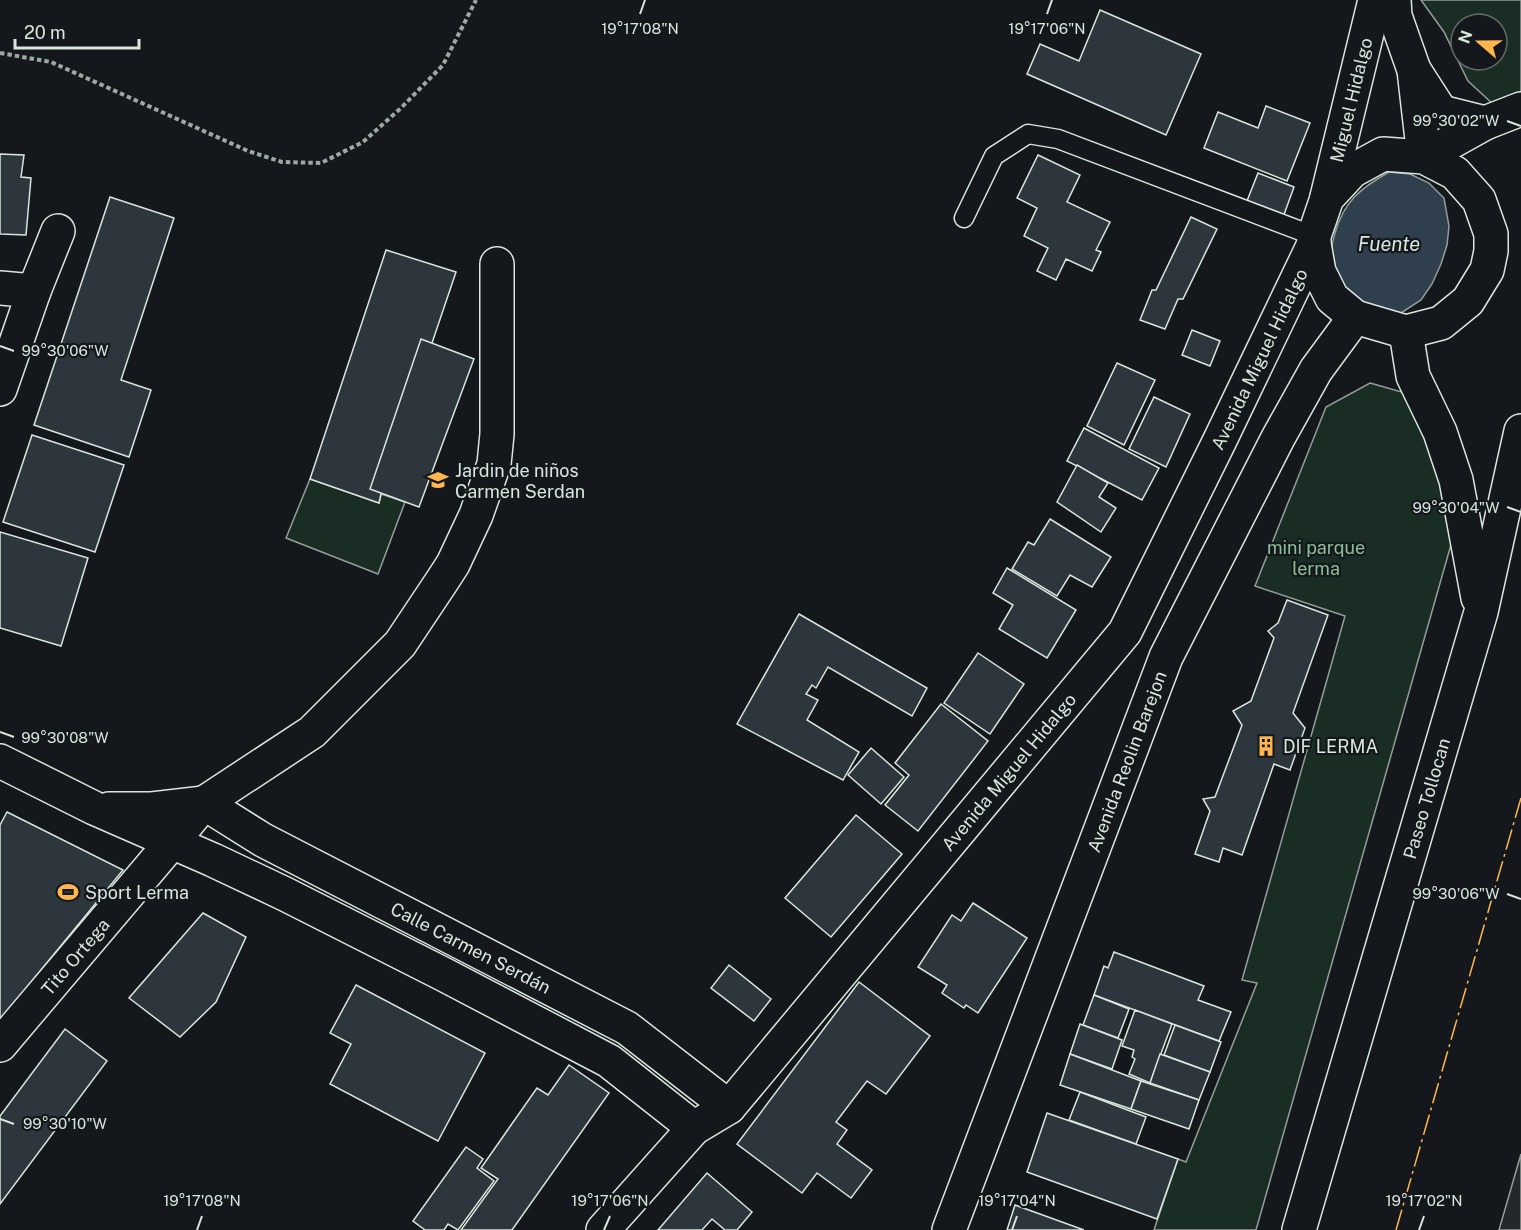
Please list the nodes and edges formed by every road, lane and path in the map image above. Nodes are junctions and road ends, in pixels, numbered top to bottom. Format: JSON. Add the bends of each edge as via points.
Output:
{"nodes":[{"id":1,"x":476,"y":0,"type":"edge"},
{"id":2,"x":1375,"y":0,"type":"edge"},
{"id":3,"x":1394,"y":0,"type":"edge"},
{"id":4,"x":0,"y":53,"type":"edge"},
{"id":5,"x":1414,"y":70,"type":"junction"},
{"id":6,"x":1521,"y":109,"type":"edge"},
{"id":7,"x":1485,"y":123,"type":"junction"},
{"id":8,"x":1424,"y":157,"type":"junction"},
{"id":9,"x":1327,"y":198,"type":"junction"},
{"id":10,"x":964,"y":218,"type":"dead end"},
{"id":11,"x":58,"y":231,"type":"dead end"},
{"id":12,"x":1314,"y":240,"type":"junction"},
{"id":13,"x":497,"y":264,"type":"dead end"},
{"id":14,"x":0,"y":288,"type":"edge"},
{"id":15,"x":34,"y":291,"type":"junction"},
{"id":16,"x":1354,"y":317,"type":"junction"},
{"id":17,"x":1406,"y":332,"type":"junction"},
{"id":18,"x":0,"y":389,"type":"edge"},
{"id":19,"x":1521,"y":431,"type":"edge"},
{"id":20,"x":1481,"y":612,"type":"junction"},
{"id":21,"x":1125,"y":632,"type":"junction"},
{"id":22,"x":1166,"y":657,"type":"junction"},
{"id":23,"x":0,"y":761,"type":"edge"},
{"id":24,"x":204,"y":803,"type":"junction"},
{"id":25,"x":94,"y":808,"type":"junction"},
{"id":26,"x":172,"y":842,"type":"junction"},
{"id":27,"x":627,"y":1028,"type":"junction"},
{"id":28,"x":0,"y":1045,"type":"edge"},
{"id":29,"x":609,"y":1061,"type":"junction"},
{"id":30,"x":729,"y":1107,"type":"junction"},
{"id":31,"x":694,"y":1128,"type":"junction"},
{"id":32,"x":603,"y":1230,"type":"edge"},
{"id":33,"x":949,"y":1230,"type":"edge"},
{"id":34,"x":1299,"y":1230,"type":"edge"}],
"edges":[{"from":1,"to":4,"type":"path","via":[[443,65],[363,142],[321,163],[282,162],[248,151],[51,62]]},
{"from":2,"to":9,"type":"main road","name":"Miguel Hidalgo"},
{"from":3,"to":5,"type":"main road","via":[[1395,16]]},
{"from":5,"to":7,"type":"main road","via":[[1441,112]]},
{"from":5,"to":8,"type":"main road"},
{"from":6,"to":7,"type":"main road"},
{"from":7,"to":8,"type":"main road"},
{"from":8,"to":9,"type":"main road","via":[[1383,154],[1352,171]]},
{"from":8,"to":17,"type":"main road","via":[[1455,173],[1479,200],[1491,234],[1491,251],[1487,270],[1468,301],[1440,323]]},
{"from":9,"to":12,"type":"main road"},
{"from":10,"to":12,"type":"lane","via":[[994,156],[1028,134],[1058,138]]},
{"from":11,"to":15,"type":"main road"},
{"from":12,"to":16,"type":"main road","via":[[1319,272],[1332,298]]},
{"from":12,"to":21,"type":"main road","name":"Avenida Miguel Hidalgo"},
{"from":13,"to":24,"type":"main road","via":[[494,464],[453,564],[400,644],[312,732]]},
{"from":14,"to":15,"type":"main road"},
{"from":15,"to":18,"type":"main road"},
{"from":16,"to":17,"type":"main road"},
{"from":16,"to":22,"type":"main road","name":"Avenida Reolin Barejon","via":[[1316,370],[1288,419]]},
{"from":17,"to":20,"type":"main road","via":[[1413,376],[1440,432],[1456,480]]},
{"from":19,"to":20,"type":"main road","name":"Paseo Tollocan"},
{"from":20,"to":34,"type":"main road","name":"Paseo Tollocan"},
{"from":21,"to":22,"type":"main road"},
{"from":21,"to":30,"type":"main road","name":"Avenida Miguel Hidalgo"},
{"from":22,"to":33,"type":"main road","name":"Avenida Reolin Barejon"},
{"from":23,"to":25,"type":"main road","name":"Calle Carmen Serdán"},
{"from":24,"to":25,"type":"main road","via":[[152,809]]},
{"from":24,"to":26,"type":"main road","name":"Tito Ortega"},
{"from":24,"to":27,"type":"main road","name":"Calle Carmen Serdán","via":[[263,840]]},
{"from":25,"to":26,"type":"main road","name":"Calle Carmen Serdán"},
{"from":26,"to":28,"type":"main road","name":"Tito Ortega"},
{"from":26,"to":29,"type":"main road","name":"Calle Carmen Serdán","via":[[285,894]]},
{"from":27,"to":29,"type":"main road"},
{"from":27,"to":30,"type":"main road","name":"Calle Carmen Serdán"},
{"from":29,"to":31,"type":"main road","name":"Calle Carmen Serdán"},
{"from":30,"to":31,"type":"main road","name":"Avenida Miguel Hidalgo"},
{"from":31,"to":32,"type":"main road","name":"Avenida Miguel Hidalgo"}]}
